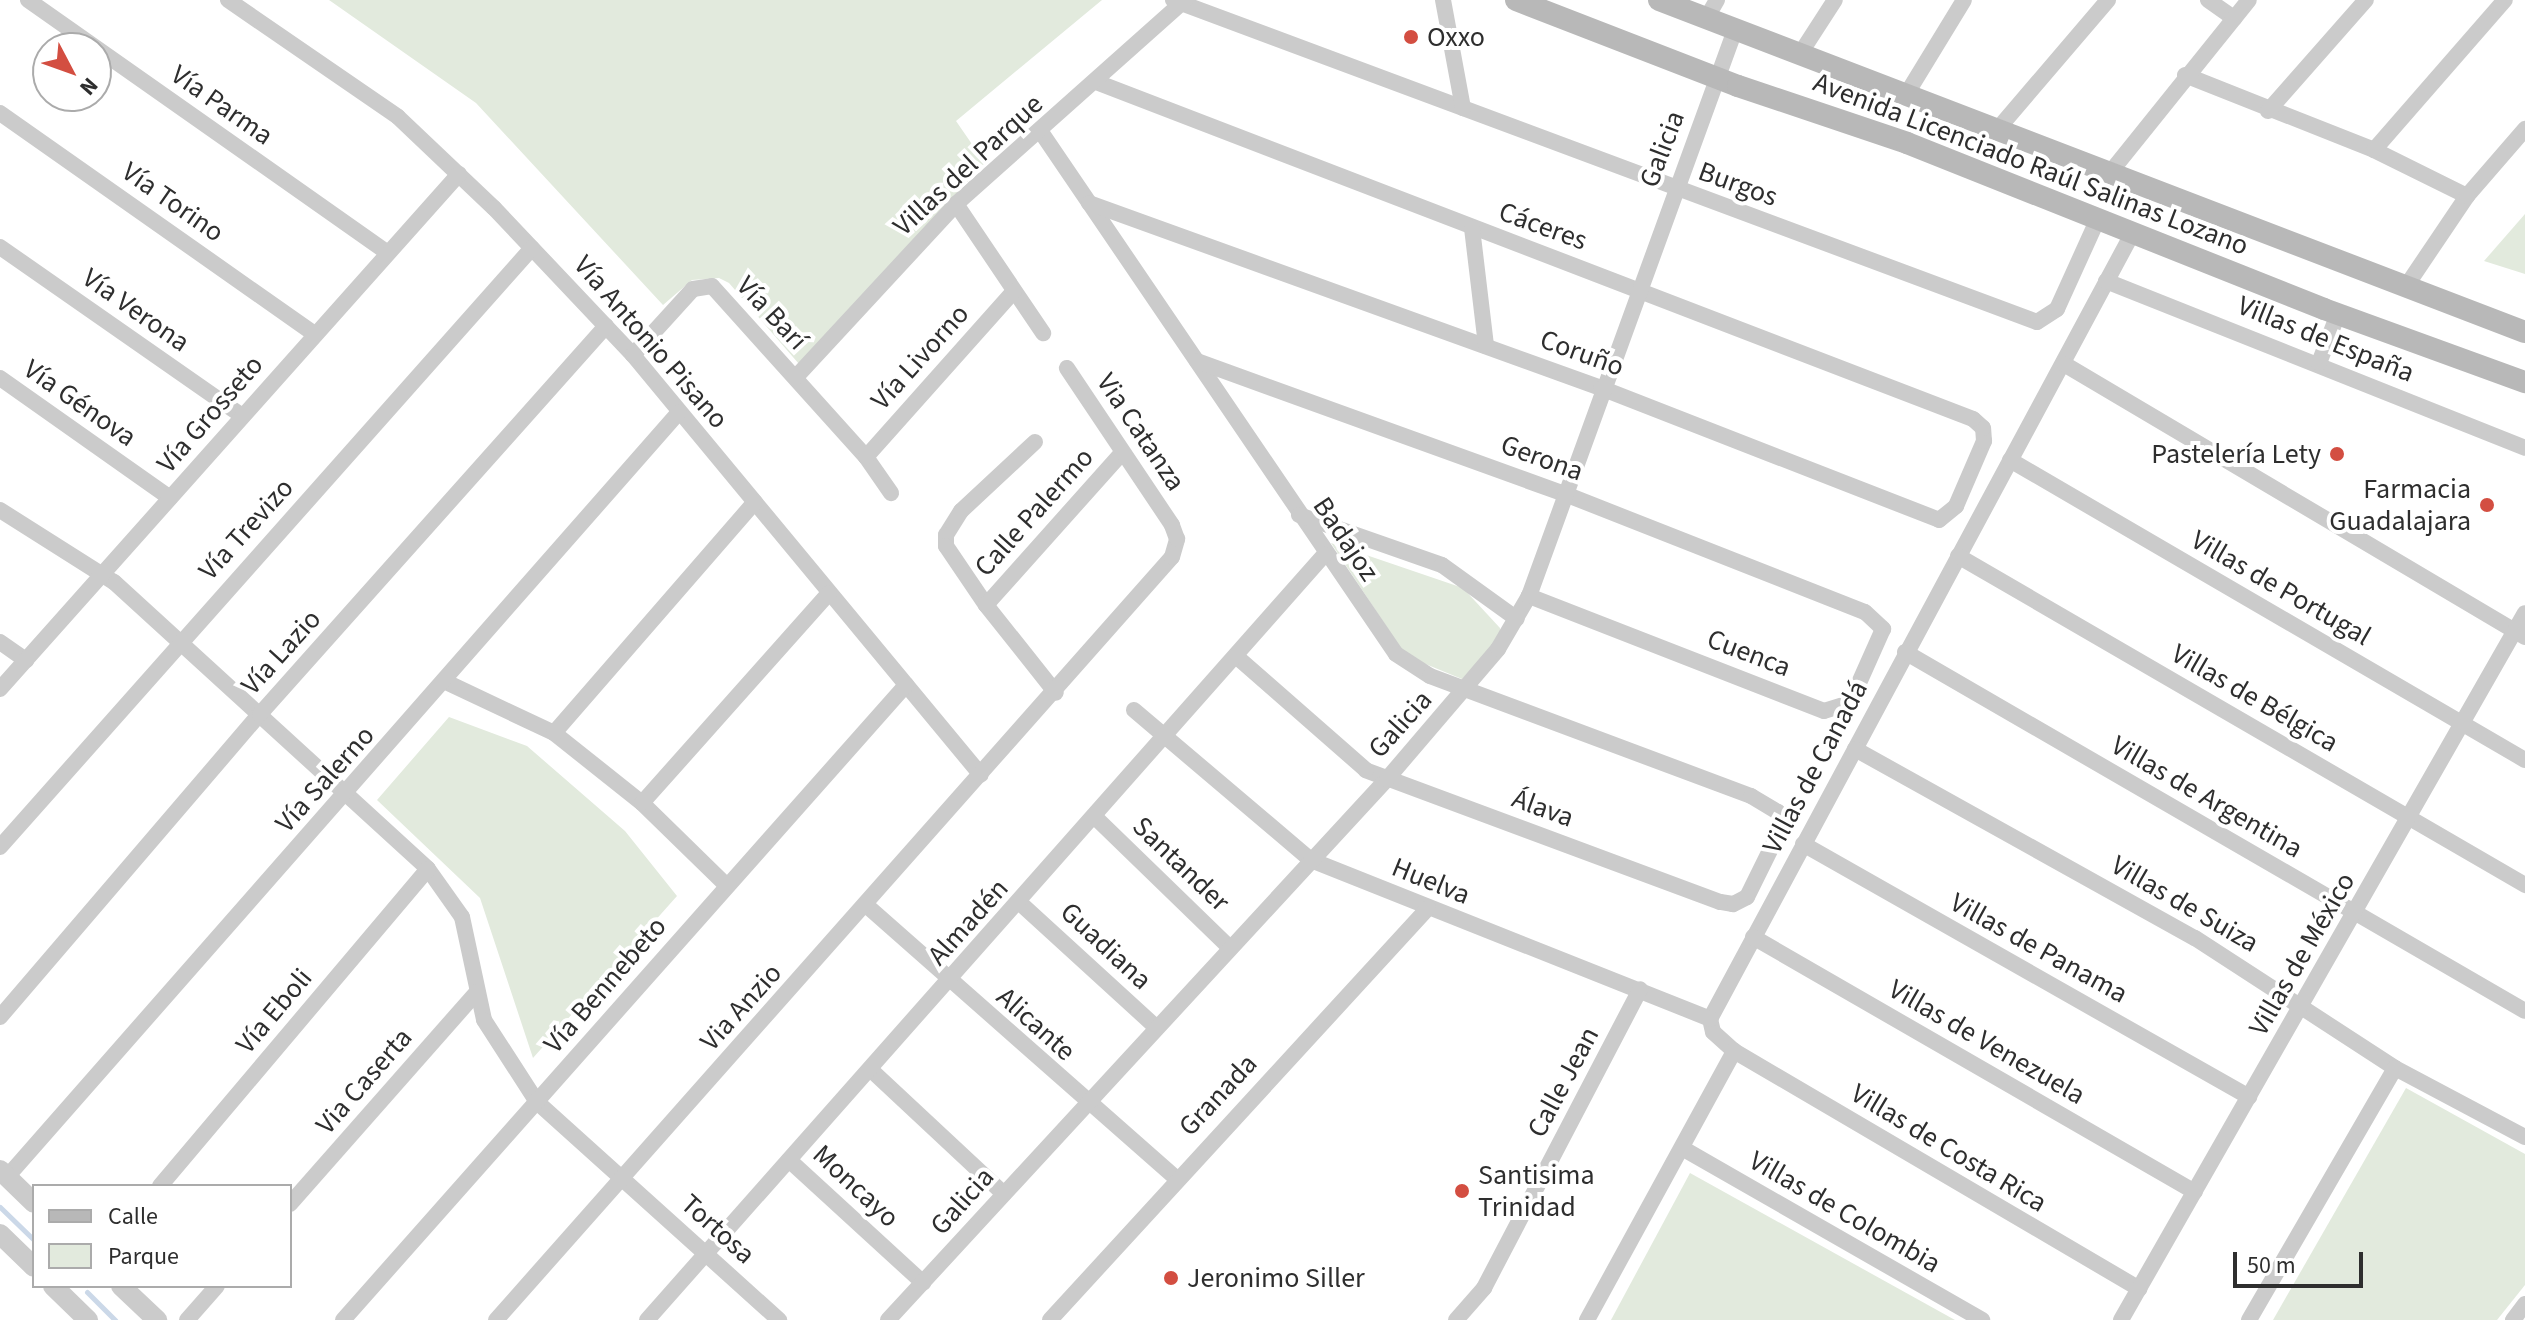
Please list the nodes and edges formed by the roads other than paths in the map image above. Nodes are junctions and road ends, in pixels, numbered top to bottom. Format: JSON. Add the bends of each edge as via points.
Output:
{"nodes":[{"id":1,"x":28,"y":0,"type":"edge"},
{"id":2,"x":228,"y":0,"type":"edge"},
{"id":3,"x":1443,"y":0,"type":"edge"},
{"id":4,"x":1516,"y":0,"type":"edge"},
{"id":5,"x":1659,"y":0,"type":"edge"},
{"id":6,"x":1835,"y":0,"type":"edge"},
{"id":7,"x":1964,"y":0,"type":"edge"},
{"id":8,"x":2108,"y":0,"type":"edge"},
{"id":9,"x":2208,"y":0,"type":"edge"},
{"id":10,"x":2249,"y":0,"type":"edge"},
{"id":11,"x":2366,"y":0,"type":"edge"},
{"id":12,"x":2505,"y":0,"type":"edge"},
{"id":13,"x":1180,"y":1,"type":"edge"},
{"id":14,"x":1712,"y":10,"type":"edge"},
{"id":15,"x":2234,"y":18,"type":"junction"},
{"id":16,"x":1735,"y":30,"type":"junction"},
{"id":17,"x":1800,"y":54,"type":"junction"},
{"id":18,"x":2185,"y":75,"type":"junction"},
{"id":19,"x":1717,"y":79,"type":"junction"},
{"id":20,"x":1096,"y":82,"type":"junction"},
{"id":21,"x":1906,"y":95,"type":"junction"},
{"id":22,"x":1463,"y":108,"type":"junction"},
{"id":23,"x":2268,"y":111,"type":"junction"},
{"id":24,"x":0,"y":113,"type":"edge"},
{"id":25,"x":2525,"y":129,"type":"edge"},
{"id":26,"x":1997,"y":130,"type":"junction"},
{"id":27,"x":1041,"y":132,"type":"junction"},
{"id":28,"x":2374,"y":150,"type":"junction"},
{"id":29,"x":459,"y":174,"type":"junction"},
{"id":30,"x":2109,"y":174,"type":"junction"},
{"id":31,"x":1674,"y":188,"type":"junction"},
{"id":32,"x":2467,"y":196,"type":"junction"},
{"id":33,"x":1089,"y":203,"type":"junction"},
{"id":34,"x":956,"y":204,"type":"junction"},
{"id":35,"x":2097,"y":221,"type":"junction"},
{"id":36,"x":1472,"y":228,"type":"junction"},
{"id":37,"x":2132,"y":234,"type":"junction"},
{"id":38,"x":0,"y":247,"type":"edge"},
{"id":39,"x":532,"y":248,"type":"junction"},
{"id":40,"x":387,"y":252,"type":"junction"},
{"id":41,"x":2106,"y":281,"type":"junction"},
{"id":42,"x":1639,"y":288,"type":"junction"},
{"id":43,"x":2405,"y":288,"type":"junction"},
{"id":44,"x":1014,"y":291,"type":"junction"},
{"id":45,"x":2338,"y":314,"type":"junction"},
{"id":46,"x":606,"y":326,"type":"junction"},
{"id":47,"x":2525,"y":332,"type":"edge"},
{"id":48,"x":1043,"y":333,"type":"dead end"},
{"id":49,"x":315,"y":334,"type":"junction"},
{"id":50,"x":1486,"y":346,"type":"junction"},
{"id":51,"x":633,"y":355,"type":"junction"},
{"id":52,"x":1197,"y":361,"type":"junction"},
{"id":53,"x":2319,"y":363,"type":"junction"},
{"id":54,"x":2064,"y":364,"type":"junction"},
{"id":55,"x":1067,"y":368,"type":"dead end"},
{"id":56,"x":796,"y":377,"type":"junction"},
{"id":57,"x":0,"y":378,"type":"edge"},
{"id":58,"x":2525,"y":382,"type":"edge"},
{"id":59,"x":1601,"y":388,"type":"junction"},
{"id":60,"x":679,"y":412,"type":"junction"},
{"id":61,"x":242,"y":416,"type":"junction"},
{"id":62,"x":1973,"y":419,"type":"joint"},
{"id":63,"x":1035,"y":442,"type":"dead end"},
{"id":64,"x":2525,"y":448,"type":"edge"},
{"id":65,"x":1122,"y":453,"type":"junction"},
{"id":66,"x":866,"y":457,"type":"junction"},
{"id":67,"x":2010,"y":460,"type":"junction"},
{"id":68,"x":891,"y":493,"type":"dead end"},
{"id":69,"x":1565,"y":494,"type":"junction"},
{"id":70,"x":170,"y":498,"type":"junction"},
{"id":71,"x":755,"y":502,"type":"junction"},
{"id":72,"x":0,"y":510,"type":"edge"},
{"id":73,"x":1299,"y":515,"type":"junction"},
{"id":74,"x":1172,"y":525,"type":"joint"},
{"id":75,"x":1324,"y":555,"type":"junction"},
{"id":76,"x":1958,"y":556,"type":"junction"},
{"id":77,"x":101,"y":576,"type":"junction"},
{"id":78,"x":829,"y":593,"type":"junction"},
{"id":79,"x":1529,"y":596,"type":"junction"},
{"id":80,"x":986,"y":605,"type":"junction"},
{"id":81,"x":1865,"y":612,"type":"joint"},
{"id":82,"x":2525,"y":613,"type":"edge"},
{"id":83,"x":1517,"y":619,"type":"junction"},
{"id":84,"x":2520,"y":634,"type":"edge"},
{"id":85,"x":180,"y":641,"type":"junction"},
{"id":86,"x":0,"y":642,"type":"edge"},
{"id":87,"x":1905,"y":652,"type":"junction"},
{"id":88,"x":1236,"y":656,"type":"junction"},
{"id":89,"x":26,"y":660,"type":"junction"},
{"id":90,"x":446,"y":682,"type":"junction"},
{"id":91,"x":906,"y":685,"type":"junction"},
{"id":92,"x":1467,"y":688,"type":"junction"},
{"id":93,"x":0,"y":689,"type":"edge"},
{"id":94,"x":1056,"y":693,"type":"junction"},
{"id":95,"x":1134,"y":710,"type":"dead end"},
{"id":96,"x":260,"y":714,"type":"junction"},
{"id":97,"x":2463,"y":725,"type":"junction"},
{"id":98,"x":554,"y":733,"type":"junction"},
{"id":99,"x":1163,"y":738,"type":"junction"},
{"id":100,"x":1855,"y":749,"type":"junction"},
{"id":101,"x":2525,"y":760,"type":"edge"},
{"id":102,"x":981,"y":775,"type":"junction"},
{"id":103,"x":1387,"y":779,"type":"junction"},
{"id":104,"x":346,"y":794,"type":"junction"},
{"id":105,"x":1751,"y":796,"type":"joint"},
{"id":106,"x":642,"y":803,"type":"junction"},
{"id":107,"x":1096,"y":818,"type":"junction"},
{"id":108,"x":2409,"y":818,"type":"junction"},
{"id":109,"x":1803,"y":844,"type":"junction"},
{"id":110,"x":0,"y":847,"type":"edge"},
{"id":111,"x":1311,"y":860,"type":"junction"},
{"id":112,"x":428,"y":869,"type":"junction"},
{"id":113,"x":2525,"y":885,"type":"edge"},
{"id":114,"x":727,"y":886,"type":"junction"},
{"id":115,"x":1020,"y":903,"type":"junction"},
{"id":116,"x":866,"y":905,"type":"junction"},
{"id":117,"x":1428,"y":908,"type":"junction"},
{"id":118,"x":2356,"y":913,"type":"junction"},
{"id":119,"x":1753,"y":937,"type":"junction"},
{"id":120,"x":1230,"y":948,"type":"junction"},
{"id":121,"x":949,"y":981,"type":"junction"},
{"id":122,"x":1640,"y":989,"type":"junction"},
{"id":123,"x":477,"y":992,"type":"junction"},
{"id":124,"x":2303,"y":1005,"type":"junction"},
{"id":125,"x":2525,"y":1011,"type":"edge"},
{"id":126,"x":0,"y":1017,"type":"edge"},
{"id":127,"x":1710,"y":1019,"type":"junction"},
{"id":128,"x":1157,"y":1028,"type":"junction"},
{"id":129,"x":1734,"y":1051,"type":"junction"},
{"id":130,"x":2395,"y":1068,"type":"junction"},
{"id":131,"x":870,"y":1069,"type":"junction"},
{"id":132,"x":2249,"y":1097,"type":"junction"},
{"id":133,"x":537,"y":1102,"type":"junction"},
{"id":134,"x":1087,"y":1105,"type":"junction"},
{"id":135,"x":2525,"y":1137,"type":"edge"},
{"id":136,"x":1682,"y":1148,"type":"junction"},
{"id":137,"x":789,"y":1160,"type":"junction"},
{"id":138,"x":4,"y":1174,"type":"edge"},
{"id":139,"x":621,"y":1178,"type":"junction"},
{"id":140,"x":1176,"y":1178,"type":"junction"},
{"id":141,"x":162,"y":1184,"type":"edge"},
{"id":142,"x":2195,"y":1192,"type":"junction"},
{"id":143,"x":1004,"y":1194,"type":"junction"},
{"id":144,"x":32,"y":1201,"type":"edge"},
{"id":145,"x":292,"y":1202,"type":"edge"},
{"id":146,"x":0,"y":1234,"type":"edge"},
{"id":147,"x":705,"y":1253,"type":"junction"},
{"id":148,"x":32,"y":1265,"type":"edge"},
{"id":149,"x":923,"y":1283,"type":"junction"},
{"id":150,"x":123,"y":1288,"type":"edge"},
{"id":151,"x":215,"y":1288,"type":"edge"},
{"id":152,"x":63,"y":1289,"type":"edge"},
{"id":153,"x":2139,"y":1289,"type":"junction"},
{"id":154,"x":2525,"y":1304,"type":"edge"},
{"id":155,"x":88,"y":1320,"type":"edge"},
{"id":156,"x":157,"y":1320,"type":"edge"},
{"id":157,"x":187,"y":1320,"type":"edge"},
{"id":158,"x":343,"y":1320,"type":"edge"},
{"id":159,"x":496,"y":1320,"type":"edge"},
{"id":160,"x":647,"y":1320,"type":"edge"},
{"id":161,"x":779,"y":1320,"type":"edge"},
{"id":162,"x":888,"y":1320,"type":"edge"},
{"id":163,"x":1050,"y":1320,"type":"edge"},
{"id":164,"x":1456,"y":1320,"type":"edge"},
{"id":165,"x":1587,"y":1320,"type":"edge"},
{"id":166,"x":1982,"y":1320,"type":"edge"},
{"id":167,"x":2121,"y":1320,"type":"edge"},
{"id":168,"x":2249,"y":1320,"type":"edge"},
{"id":169,"x":2513,"y":1320,"type":"edge"}],
"edges":[{"from":1,"to":40,"type":"street","name":"Vía Parma"},
{"from":2,"to":29,"type":"street","name":"Vía Antonio Pisano","via":[[359,88]]},
{"from":3,"to":22,"type":"street"},
{"from":4,"to":19,"type":"main road","name":"Avenida Licenciado Raúl Salinas Lozano"},
{"from":5,"to":14,"type":"main road","name":"Avenida Licenciado Raúl Salinas Lozano"},
{"from":6,"to":17,"type":"street"},
{"from":7,"to":21,"type":"street"},
{"from":8,"to":26,"type":"street"},
{"from":9,"to":15,"type":"street"},
{"from":10,"to":15,"type":"street"},
{"from":11,"to":23,"type":"street"},
{"from":12,"to":28,"type":"street"},
{"from":13,"to":20,"type":"street","name":"Villas del Parque"},
{"from":13,"to":22,"type":"street","name":"Burgos"},
{"from":14,"to":16,"type":"main road","name":"Avenida Licenciado Raúl Salinas Lozano"},
{"from":15,"to":18,"type":"street"},
{"from":16,"to":17,"type":"main road","name":"Avenida Licenciado Raúl Salinas Lozano"},
{"from":16,"to":19,"type":"street","name":"Galicia"},
{"from":17,"to":21,"type":"main road","name":"Avenida Licenciado Raúl Salinas Lozano"},
{"from":18,"to":23,"type":"street"},
{"from":18,"to":30,"type":"street"},
{"from":19,"to":31,"type":"street","name":"Galicia"},
{"from":19,"to":35,"type":"main road","name":"Avenida Licenciado Raúl Salinas Lozano","via":[[1907,143]]},
{"from":20,"to":27,"type":"street","name":"Villas del Parque"},
{"from":20,"to":36,"type":"street","name":"Cáceres"},
{"from":21,"to":26,"type":"main road","name":"Avenida Licenciado Raúl Salinas Lozano"},
{"from":22,"to":31,"type":"street","name":"Burgos"},
{"from":23,"to":28,"type":"street"},
{"from":24,"to":49,"type":"street","name":"Vía Torino"},
{"from":25,"to":32,"type":"street"},
{"from":26,"to":30,"type":"main road","name":"Avenida Licenciado Raúl Salinas Lozano"},
{"from":27,"to":33,"type":"street","name":"Badajoz"},
{"from":27,"to":34,"type":"street","name":"Villas del Parque"},
{"from":28,"to":32,"type":"street"},
{"from":29,"to":39,"type":"street","name":"Vía Antonio Pisano"},
{"from":29,"to":40,"type":"street","name":"Vía Grosseto"},
{"from":30,"to":43,"type":"main road","name":"Avenida Licenciado Raúl Salinas Lozano"},
{"from":31,"to":35,"type":"street","name":"Burgos","via":[[2037,322],[2057,309]]},
{"from":31,"to":42,"type":"street","name":"Galicia"},
{"from":32,"to":43,"type":"street"},
{"from":33,"to":50,"type":"street","name":"Coruño"},
{"from":33,"to":52,"type":"street","name":"Badajoz"},
{"from":34,"to":44,"type":"street"},
{"from":34,"to":56,"type":"street","name":"Villas del Parque"},
{"from":35,"to":37,"type":"main road","name":"Avenida Licenciado Raúl Salinas Lozano"},
{"from":36,"to":42,"type":"street","name":"Cáceres"},
{"from":36,"to":50,"type":"street"},
{"from":37,"to":41,"type":"street","name":"Villas de Canadá"},
{"from":37,"to":45,"type":"main road","name":"Avenida Licenciado Raúl Salinas Lozano"},
{"from":38,"to":61,"type":"street","name":"Vía Verona"},
{"from":39,"to":46,"type":"street","name":"Vía Antonio Pisano"},
{"from":39,"to":85,"type":"street","name":"Vía Trevizo"},
{"from":40,"to":49,"type":"street","name":"Vía Grosseto"},
{"from":41,"to":53,"type":"street","name":"Villas de España"},
{"from":41,"to":54,"type":"street","name":"Villas de Canadá"},
{"from":42,"to":59,"type":"street","name":"Galicia"},
{"from":42,"to":62,"type":"street","name":"Cáceres"},
{"from":43,"to":47,"type":"main road","name":"Avenida Licenciado Raúl Salinas Lozano"},
{"from":44,"to":48,"type":"street"},
{"from":44,"to":66,"type":"street","name":"Vía Livorno"},
{"from":45,"to":53,"type":"street"},
{"from":45,"to":58,"type":"main road","name":"Avenida Licenciado Raúl Salinas Lozano"},
{"from":46,"to":51,"type":"street","name":"Vía Antonio Pisano"},
{"from":46,"to":96,"type":"street","name":"Vía Lazio"},
{"from":49,"to":61,"type":"street","name":"Vía Grosseto"},
{"from":50,"to":59,"type":"street","name":"Coruño"},
{"from":51,"to":56,"type":"street","name":"Vía Barí","via":[[703,285],[721,293]]},
{"from":51,"to":60,"type":"street","name":"Vía Antonio Pisano"},
{"from":52,"to":69,"type":"street","name":"Gerona"},
{"from":52,"to":73,"type":"street","name":"Badajoz"},
{"from":53,"to":64,"type":"street","name":"Villas de España"},
{"from":54,"to":67,"type":"street","name":"Villas de Canadá"},
{"from":54,"to":84,"type":"street"},
{"from":55,"to":65,"type":"street","name":"Via Catanza"},
{"from":56,"to":66,"type":"street","name":"Vía Barí"},
{"from":57,"to":70,"type":"street","name":"Vía Génova"},
{"from":59,"to":62,"type":"street","name":"Coruño","via":[[1939,520],[1956,506],[1984,441],[1983,428]]},
{"from":59,"to":69,"type":"street","name":"Galicia"},
{"from":60,"to":71,"type":"street","name":"Vía Antonio Pisano"},
{"from":60,"to":90,"type":"street","name":"Vía Salerno"},
{"from":61,"to":70,"type":"street","name":"Vía Grosseto"},
{"from":63,"to":80,"type":"street","via":[[961,511],[946,535],[946,546]]},
{"from":65,"to":74,"type":"street","name":"Via Catanza"},
{"from":65,"to":80,"type":"street","name":"Calle Palermo"},
{"from":66,"to":68,"type":"street","name":"Vía Barí"},
{"from":67,"to":76,"type":"street","name":"Villas de Canadá"},
{"from":67,"to":97,"type":"street","name":"Villas de Portugal"},
{"from":69,"to":79,"type":"street","name":"Galicia"},
{"from":69,"to":81,"type":"street","name":"Gerona"},
{"from":70,"to":77,"type":"street","name":"Vía Grosseto"},
{"from":71,"to":78,"type":"street","name":"Vía Antonio Pisano"},
{"from":71,"to":98,"type":"street"},
{"from":72,"to":77,"type":"street","name":"Tortosa"},
{"from":73,"to":75,"type":"street","name":"Badajoz"},
{"from":73,"to":83,"type":"street","via":[[1442,565]]},
{"from":74,"to":94,"type":"street","name":"Via Anzio","via":[[1177,539],[1172,557]]},
{"from":75,"to":88,"type":"street","name":"Almadén"},
{"from":75,"to":92,"type":"street","name":"Badajoz","via":[[1396,654],[1430,676]]},
{"from":76,"to":87,"type":"street","name":"Villas de Canadá"},
{"from":76,"to":108,"type":"street","name":"Villas de Bélgica"},
{"from":77,"to":85,"type":"street","name":"Tortosa"},
{"from":77,"to":89,"type":"street","name":"Vía Grosseto"},
{"from":78,"to":91,"type":"street","name":"Vía Antonio Pisano"},
{"from":78,"to":106,"type":"street"},
{"from":79,"to":81,"type":"street","name":"Cuenca","via":[[1836,711],[1855,696],[1882,636],[1881,624]]},
{"from":79,"to":83,"type":"street","name":"Galicia"},
{"from":80,"to":94,"type":"street"},
{"from":82,"to":84,"type":"street","name":"Villas de México"},
{"from":83,"to":92,"type":"street","name":"Galicia"},
{"from":84,"to":97,"type":"street","name":"Villas de México"},
{"from":85,"to":96,"type":"street","name":"Tortosa"},
{"from":85,"to":110,"type":"street","name":"Vía Trevizo"},
{"from":86,"to":89,"type":"street"},
{"from":87,"to":100,"type":"street","name":"Villas de Canadá"},
{"from":87,"to":118,"type":"street","name":"Villas de Argentina"},
{"from":88,"to":99,"type":"street","name":"Almadén"},
{"from":88,"to":103,"type":"street","name":"Álava","via":[[1340,753]]},
{"from":89,"to":93,"type":"street","name":"Vía Grosseto"},
{"from":90,"to":98,"type":"street"},
{"from":90,"to":104,"type":"street","name":"Vía Salerno"},
{"from":91,"to":102,"type":"street","name":"Vía Antonio Pisano"},
{"from":91,"to":114,"type":"street","name":"Vía Bennebeto"},
{"from":92,"to":103,"type":"street","name":"Galicia"},
{"from":92,"to":105,"type":"street","name":"Badajoz"},
{"from":94,"to":102,"type":"street","name":"Via Anzio"},
{"from":95,"to":99,"type":"street","name":"Huelva"},
{"from":96,"to":104,"type":"street","name":"Tortosa"},
{"from":96,"to":126,"type":"street","name":"Vía Lazio"},
{"from":97,"to":101,"type":"street","name":"Villas de Portugal"},
{"from":97,"to":108,"type":"street","name":"Villas de México"},
{"from":98,"to":106,"type":"street"},
{"from":99,"to":107,"type":"street","name":"Almadén"},
{"from":99,"to":111,"type":"street","name":"Huelva"},
{"from":100,"to":109,"type":"street","name":"Villas de Canadá"},
{"from":100,"to":124,"type":"street","name":"Villas de Suiza","via":[[2195,938]]},
{"from":102,"to":116,"type":"street","name":"Via Anzio"},
{"from":103,"to":105,"type":"street","name":"Álava","via":[[1733,904],[1753,888],[1781,828],[1778,812]]},
{"from":103,"to":111,"type":"street","name":"Galicia"},
{"from":104,"to":112,"type":"street","name":"Tortosa"},
{"from":104,"to":138,"type":"street","name":"Vía Salerno"},
{"from":106,"to":114,"type":"street"},
{"from":107,"to":115,"type":"street","name":"Almadén"},
{"from":107,"to":120,"type":"street","name":"Santander"},
{"from":108,"to":113,"type":"street","name":"Villas de Bélgica"},
{"from":108,"to":118,"type":"street","name":"Villas de México"},
{"from":109,"to":119,"type":"street","name":"Villas de Canadá"},
{"from":109,"to":132,"type":"street","name":"Villas de Panama"},
{"from":111,"to":117,"type":"street","name":"Huelva"},
{"from":111,"to":120,"type":"street","name":"Galicia"},
{"from":112,"to":123,"type":"street","name":"Tortosa","via":[[462,917]]},
{"from":112,"to":141,"type":"street","name":"Vía Eboli"},
{"from":114,"to":133,"type":"street","name":"Vía Bennebeto"},
{"from":115,"to":121,"type":"street","name":"Almadén"},
{"from":115,"to":128,"type":"street","name":"Guadiana"},
{"from":116,"to":121,"type":"street","name":"Alicante"},
{"from":116,"to":139,"type":"street","name":"Via Anzio"},
{"from":117,"to":122,"type":"street","name":"Huelva"},
{"from":117,"to":140,"type":"street","name":"Granada"},
{"from":118,"to":124,"type":"street","name":"Villas de México"},
{"from":118,"to":125,"type":"street","name":"Villas de Argentina"},
{"from":119,"to":127,"type":"street","name":"Villas de Canadá"},
{"from":119,"to":142,"type":"street","name":"Villas de Venezuela"},
{"from":120,"to":128,"type":"street","name":"Galicia"},
{"from":121,"to":131,"type":"street","name":"Almadén"},
{"from":121,"to":134,"type":"street","name":"Alicante"},
{"from":122,"to":127,"type":"street","name":"Huelva"},
{"from":122,"to":164,"type":"street","name":"Calle Jean","via":[[1484,1288]]},
{"from":123,"to":133,"type":"street","name":"Tortosa","via":[[494,1040]]},
{"from":123,"to":145,"type":"street","name":"Via Caserta"},
{"from":124,"to":130,"type":"street","name":"Villas de Suiza"},
{"from":124,"to":132,"type":"street","name":"Villas de México"},
{"from":127,"to":129,"type":"street","via":[[1713,1032]]},
{"from":128,"to":134,"type":"street","name":"Galicia"},
{"from":129,"to":136,"type":"street"},
{"from":129,"to":153,"type":"street","name":"Villas de Costa Rica"},
{"from":130,"to":135,"type":"street","name":"Villas de Suiza"},
{"from":130,"to":168,"type":"street"},
{"from":131,"to":137,"type":"street","name":"Almadén"},
{"from":131,"to":143,"type":"street"},
{"from":132,"to":142,"type":"street","name":"Villas de México"},
{"from":133,"to":139,"type":"street","name":"Tortosa"},
{"from":133,"to":158,"type":"street","name":"Vía Bennebeto"},
{"from":134,"to":140,"type":"street","name":"Alicante"},
{"from":134,"to":143,"type":"street","name":"Galicia"},
{"from":136,"to":165,"type":"street"},
{"from":136,"to":166,"type":"street","name":"Villas de Colombia"},
{"from":137,"to":147,"type":"street","name":"Almadén"},
{"from":137,"to":149,"type":"street","name":"Moncayo"},
{"from":138,"to":144,"type":"street"},
{"from":139,"to":147,"type":"street","name":"Tortosa"},
{"from":139,"to":159,"type":"street","name":"Via Anzio"},
{"from":140,"to":163,"type":"street","name":"Granada"},
{"from":142,"to":153,"type":"street","name":"Villas de México"},
{"from":143,"to":149,"type":"street","name":"Galicia"},
{"from":146,"to":148,"type":"street"},
{"from":147,"to":160,"type":"street","name":"Almadén"},
{"from":147,"to":161,"type":"street","name":"Tortosa"},
{"from":149,"to":162,"type":"street","name":"Galicia"},
{"from":150,"to":156,"type":"street"},
{"from":151,"to":157,"type":"street"},
{"from":152,"to":155,"type":"street"},
{"from":153,"to":167,"type":"street","name":"Villas de México"},
{"from":154,"to":169,"type":"street"}]}
